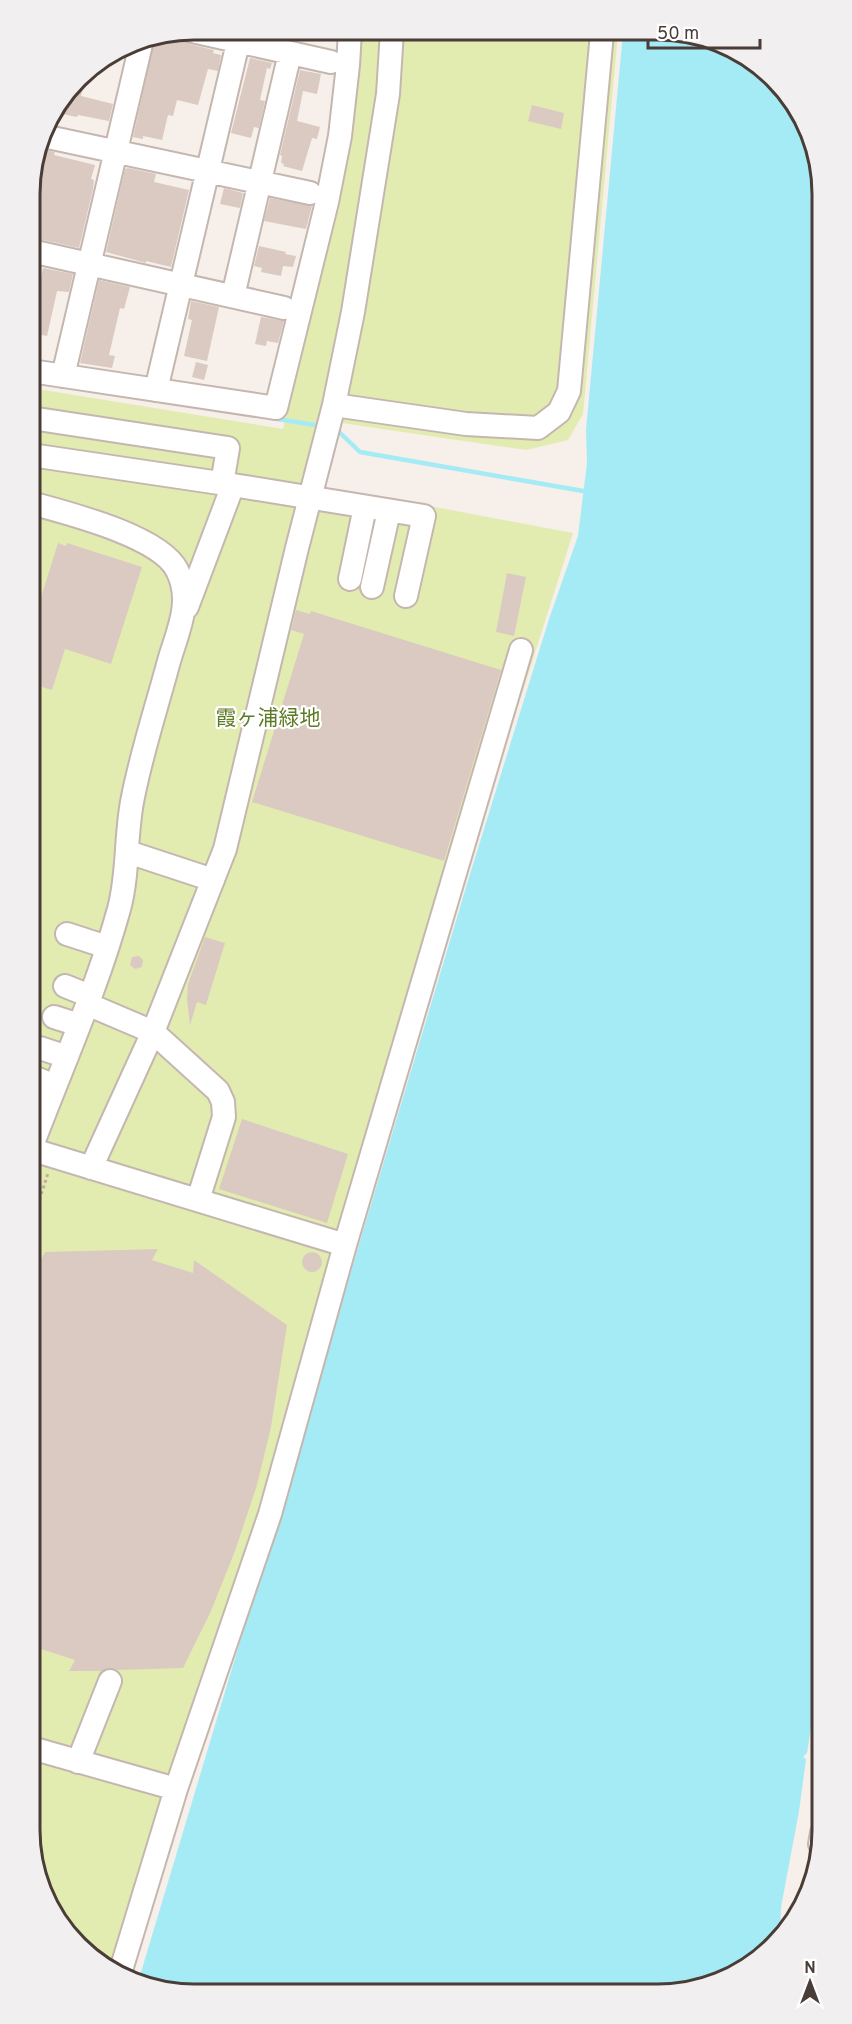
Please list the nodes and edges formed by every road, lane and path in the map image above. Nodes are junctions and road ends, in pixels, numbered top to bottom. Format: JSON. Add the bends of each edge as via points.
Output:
{"nodes":[{"id":1,"x":239,"y":40,"type":"edge"},
{"id":2,"x":252,"y":40,"type":"edge"},
{"id":3,"x":349,"y":40,"type":"edge"},
{"id":4,"x":391,"y":40,"type":"edge"},
{"id":5,"x":601,"y":40,"type":"edge"},
{"id":6,"x":139,"y":51,"type":"edge"},
{"id":7,"x":290,"y":53,"type":"junction"},
{"id":8,"x":331,"y":62,"type":"dead end"},
{"id":9,"x":51,"y":138,"type":"edge"},
{"id":10,"x":116,"y":152,"type":"junction"},
{"id":11,"x":207,"y":172,"type":"junction"},
{"id":12,"x":260,"y":183,"type":"junction"},
{"id":13,"x":310,"y":193,"type":"dead end"},
{"id":14,"x":41,"y":253,"type":"edge"},
{"id":15,"x":89,"y":264,"type":"junction"},
{"id":16,"x":181,"y":285,"type":"junction"},
{"id":17,"x":233,"y":296,"type":"junction"},
{"id":18,"x":284,"y":308,"type":"dead end"},
{"id":19,"x":41,"y":373,"type":"edge"},
{"id":20,"x":63,"y":376,"type":"junction"},
{"id":21,"x":156,"y":390,"type":"junction"},
{"id":22,"x":332,"y":412,"type":"junction"},
{"id":23,"x":41,"y":420,"type":"edge"},
{"id":24,"x":41,"y":456,"type":"edge"},
{"id":25,"x":228,"y":484,"type":"junction"},
{"id":26,"x":310,"y":494,"type":"junction"},
{"id":27,"x":365,"y":507,"type":"junction"},
{"id":28,"x":41,"y":508,"type":"edge"},
{"id":29,"x":389,"y":511,"type":"junction"},
{"id":30,"x":350,"y":579,"type":"dead end"},
{"id":31,"x":372,"y":587,"type":"dead end"},
{"id":32,"x":406,"y":596,"type":"dead end"},
{"id":33,"x":182,"y":619,"type":"junction"},
{"id":34,"x":521,"y":650,"type":"dead end"},
{"id":35,"x":128,"y":852,"type":"junction"},
{"id":36,"x":213,"y":880,"type":"junction"},
{"id":37,"x":67,"y":934,"type":"dead end"},
{"id":38,"x":107,"y":946,"type":"junction"},
{"id":39,"x":65,"y":986,"type":"dead end"},
{"id":40,"x":85,"y":1008,"type":"junction"},
{"id":41,"x":54,"y":1017,"type":"dead end"},
{"id":42,"x":153,"y":1032,"type":"junction"},
{"id":43,"x":40,"y":1048,"type":"dead end"},
{"id":44,"x":67,"y":1057,"type":"junction"},
{"id":45,"x":40,"y":1080,"type":"edge"},
{"id":46,"x":55,"y":1086,"type":"junction"},
{"id":47,"x":40,"y":1110,"type":"edge"},
{"id":48,"x":40,"y":1152,"type":"edge"},
{"id":49,"x":91,"y":1168,"type":"junction"},
{"id":50,"x":50,"y":1169,"type":"dead end"},
{"id":51,"x":40,"y":1198,"type":"edge"},
{"id":52,"x":198,"y":1200,"type":"junction"},
{"id":53,"x":345,"y":1245,"type":"junction"},
{"id":54,"x":110,"y":1681,"type":"dead end"},
{"id":55,"x":40,"y":1751,"type":"edge"},
{"id":56,"x":78,"y":1762,"type":"junction"},
{"id":57,"x":176,"y":1789,"type":"junction"},
{"id":58,"x":121,"y":1965,"type":"edge"}],
"edges":[{"from":1,"to":11,"type":"street"},
{"from":2,"to":7,"type":"street"},
{"from":3,"to":21,"type":"street","via":[[340,136],[327,202],[276,408]]},
{"from":4,"to":22,"type":"street","via":[[388,94],[353,312]]},
{"from":5,"to":22,"type":"street","via":[[569,392],[559,412],[538,428]]},
{"from":6,"to":10,"type":"street"},
{"from":7,"to":8,"type":"street"},
{"from":7,"to":12,"type":"street"},
{"from":9,"to":10,"type":"street"},
{"from":10,"to":11,"type":"street"},
{"from":10,"to":15,"type":"street"},
{"from":11,"to":12,"type":"street"},
{"from":11,"to":16,"type":"street"},
{"from":12,"to":13,"type":"street"},
{"from":12,"to":17,"type":"street"},
{"from":14,"to":15,"type":"street"},
{"from":15,"to":16,"type":"street"},
{"from":15,"to":20,"type":"street"},
{"from":16,"to":17,"type":"street"},
{"from":16,"to":21,"type":"street"},
{"from":17,"to":18,"type":"street"},
{"from":19,"to":20,"type":"street"},
{"from":20,"to":21,"type":"street"},
{"from":22,"to":26,"type":"street"},
{"from":23,"to":25,"type":"street","via":[[228,448]]},
{"from":24,"to":25,"type":"street"},
{"from":25,"to":26,"type":"street"},
{"from":25,"to":33,"type":"street"},
{"from":26,"to":27,"type":"street"},
{"from":26,"to":36,"type":"street","via":[[225,849]]},
{"from":27,"to":29,"type":"street"},
{"from":27,"to":30,"type":"street"},
{"from":28,"to":33,"type":"street","via":[[130,535],[165,553],[183,583]]},
{"from":29,"to":31,"type":"street"},
{"from":29,"to":32,"type":"street","via":[[424,516]]},
{"from":33,"to":35,"type":"street","via":[[132,799]]},
{"from":34,"to":53,"type":"street"},
{"from":35,"to":36,"type":"street"},
{"from":35,"to":38,"type":"street","via":[[119,908]]},
{"from":36,"to":42,"type":"street"},
{"from":37,"to":38,"type":"street"},
{"from":38,"to":40,"type":"street"},
{"from":39,"to":40,"type":"street"},
{"from":40,"to":41,"type":"street"},
{"from":40,"to":42,"type":"street"},
{"from":40,"to":44,"type":"street"},
{"from":42,"to":49,"type":"street"},
{"from":42,"to":52,"type":"street","via":[[218,1091],[223,1102],[224,1117]]},
{"from":43,"to":44,"type":"street"},
{"from":44,"to":46,"type":"street"},
{"from":45,"to":46,"type":"street"},
{"from":46,"to":47,"type":"street"},
{"from":48,"to":49,"type":"street"},
{"from":49,"to":52,"type":"street"},
{"from":50,"to":51,"type":"path"},
{"from":52,"to":53,"type":"street"},
{"from":53,"to":57,"type":"street","via":[[270,1514]]},
{"from":54,"to":56,"type":"street"},
{"from":55,"to":56,"type":"street"},
{"from":56,"to":57,"type":"street"},
{"from":57,"to":58,"type":"street"}]}
